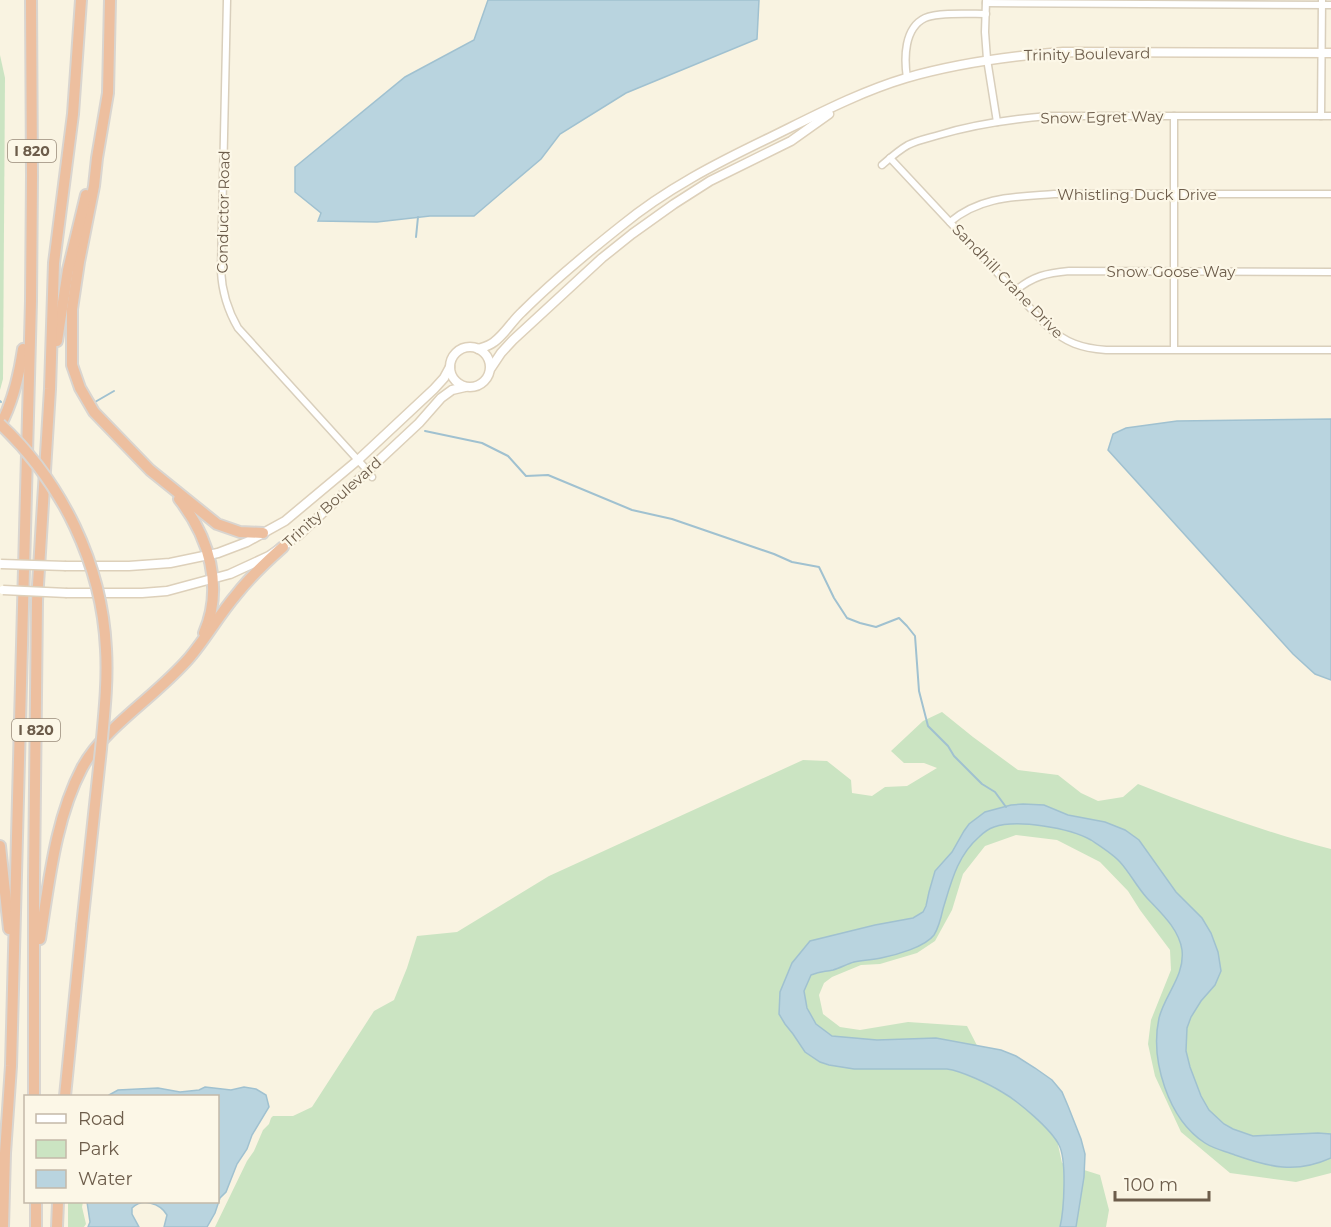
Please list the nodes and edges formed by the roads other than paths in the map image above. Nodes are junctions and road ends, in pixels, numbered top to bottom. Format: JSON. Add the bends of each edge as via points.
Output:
{"nodes":[{"id":1,"x":31,"y":0,"type":"edge"},
{"id":2,"x":81,"y":0,"type":"edge"},
{"id":3,"x":110,"y":0,"type":"edge"},
{"id":4,"x":227,"y":0,"type":"edge"},
{"id":5,"x":986,"y":2,"type":"edge"},
{"id":6,"x":1322,"y":3,"type":"edge"},
{"id":7,"x":1331,"y":5,"type":"edge"},
{"id":8,"x":986,"y":14,"type":"junction"},
{"id":9,"x":1321,"y":53,"type":"junction"},
{"id":10,"x":1331,"y":53,"type":"edge"},
{"id":11,"x":987,"y":59,"type":"junction"},
{"id":12,"x":907,"y":78,"type":"junction"},
{"id":13,"x":849,"y":100,"type":"junction"},
{"id":14,"x":1174,"y":116,"type":"junction"},
{"id":15,"x":1321,"y":116,"type":"junction"},
{"id":16,"x":1331,"y":116,"type":"edge"},
{"id":17,"x":997,"y":122,"type":"junction"},
{"id":18,"x":97,"y":158,"type":"junction"},
{"id":19,"x":890,"y":158,"type":"junction"},
{"id":20,"x":882,"y":165,"type":"dead end"},
{"id":21,"x":1174,"y":193,"type":"junction"},
{"id":22,"x":1331,"y":194,"type":"edge"},
{"id":23,"x":950,"y":222,"type":"junction"},
{"id":24,"x":1173,"y":271,"type":"junction"},
{"id":25,"x":1331,"y":272,"type":"edge"},
{"id":26,"x":1015,"y":291,"type":"junction"},
{"id":27,"x":31,"y":301,"type":"junction"},
{"id":28,"x":478,"y":349,"type":"junction"},
{"id":29,"x":1174,"y":349,"type":"junction"},
{"id":30,"x":1331,"y":350,"type":"edge"},
{"id":31,"x":450,"y":367,"type":"junction"},
{"id":32,"x":490,"y":368,"type":"junction"},
{"id":33,"x":465,"y":387,"type":"junction"},
{"id":34,"x":50,"y":389,"type":"junction"},
{"id":35,"x":0,"y":425,"type":"edge"},
{"id":36,"x":358,"y":460,"type":"junction"},
{"id":37,"x":370,"y":474,"type":"junction"},
{"id":38,"x":166,"y":482,"type":"junction"},
{"id":39,"x":263,"y":533,"type":"junction"},
{"id":40,"x":283,"y":547,"type":"junction"},
{"id":41,"x":209,"y":555,"type":"junction"},
{"id":42,"x":1,"y":564,"type":"edge"},
{"id":43,"x":213,"y":579,"type":"junction"},
{"id":44,"x":2,"y":590,"type":"edge"},
{"id":45,"x":191,"y":656,"type":"junction"},
{"id":46,"x":0,"y":846,"type":"edge"},
{"id":47,"x":13,"y":966,"type":"junction"},
{"id":48,"x":35,"y":966,"type":"junction"},
{"id":49,"x":34,"y":1095,"type":"edge"},
{"id":50,"x":65,"y":1095,"type":"edge"},
{"id":51,"x":36,"y":1203,"type":"edge"},
{"id":52,"x":58,"y":1203,"type":"edge"},
{"id":53,"x":3,"y":1227,"type":"edge"},
{"id":54,"x":36,"y":1227,"type":"edge"},
{"id":55,"x":57,"y":1227,"type":"edge"}],
"edges":[{"from":1,"to":27,"type":"highway","number":"I 820"},
{"from":2,"to":34,"type":"highway","number":"I 820","via":[[73,114],[54,263]]},
{"from":3,"to":18,"type":"highway","via":[[108,93]]},
{"from":4,"to":36,"type":"street","name":"Conductor Road","via":[[220,271],[225,302],[238,328]]},
{"from":5,"to":6,"type":"street"},
{"from":5,"to":8,"type":"street"},
{"from":6,"to":7,"type":"street"},
{"from":6,"to":9,"type":"street"},
{"from":8,"to":11,"type":"street"},
{"from":8,"to":12,"type":"street","via":[[944,15],[916,24],[907,39]]},
{"from":9,"to":10,"type":"main road","name":"Trinity Boulevard"},
{"from":9,"to":11,"type":"main road","name":"Trinity Boulevard","via":[[1063,52]]},
{"from":9,"to":15,"type":"street"},
{"from":11,"to":12,"type":"main road","name":"Trinity Boulevard"},
{"from":11,"to":17,"type":"street"},
{"from":12,"to":13,"type":"main road","name":"Trinity Boulevard"},
{"from":13,"to":28,"type":"main road","name":"Trinity Boulevard","via":[[739,152],[665,194],[593,248],[522,311],[495,342]]},
{"from":13,"to":32,"type":"main road","name":"Trinity Boulevard","via":[[791,141],[710,182],[632,234],[513,339]]},
{"from":14,"to":15,"type":"street","name":"Snow Egret Way"},
{"from":14,"to":17,"type":"street","name":"Snow Egret Way","via":[[1049,116]]},
{"from":14,"to":21,"type":"street"},
{"from":15,"to":16,"type":"street","name":"Snow Egret Way"},
{"from":17,"to":19,"type":"street","name":"Snow Egret Way","via":[[909,144]]},
{"from":18,"to":34,"type":"highway","via":[[73,245]]},
{"from":18,"to":38,"type":"highway","via":[[72,309],[72,365],[94,412]]},
{"from":19,"to":20,"type":"street","name":"Snow Egret Way"},
{"from":19,"to":23,"type":"street","name":"Sandhill Crane Drive"},
{"from":21,"to":22,"type":"street","name":"Whistling Duck Drive"},
{"from":21,"to":23,"type":"street","name":"Whistling Duck Drive","via":[[1022,196],[968,209]]},
{"from":21,"to":24,"type":"street"},
{"from":23,"to":26,"type":"street","name":"Sandhill Crane Drive"},
{"from":24,"to":25,"type":"street","name":"Snow Goose Way"},
{"from":24,"to":26,"type":"street","name":"Snow Goose Way","via":[[1069,271],[1042,275]]},
{"from":24,"to":29,"type":"street"},
{"from":26,"to":29,"type":"street","name":"Sandhill Crane Drive","via":[[1055,333],[1074,344],[1106,350]]},
{"from":27,"to":35,"type":"highway","via":[[20,369]]},
{"from":27,"to":47,"type":"highway","number":"I 820"},
{"from":28,"to":31,"type":"main road","name":"Trinity Boulevard","via":[[458,351]]},
{"from":28,"to":32,"type":"main road","via":[[487,356]]},
{"from":29,"to":30,"type":"street","name":"Sandhill Crane Drive"},
{"from":31,"to":33,"type":"main road","via":[[454,379]]},
{"from":31,"to":36,"type":"main road","name":"Trinity Boulevard","via":[[434,389]]},
{"from":32,"to":33,"type":"main road","name":"Trinity Boulevard","via":[[482,383]]},
{"from":33,"to":37,"type":"main road","name":"Trinity Boulevard","via":[[446,393]]},
{"from":34,"to":48,"type":"highway","number":"I 820","via":[[37,601]]},
{"from":35,"to":50,"type":"highway","bridge":true,"via":[[36,463],[72,519],[96,585],[104,622],[103,722]]},
{"from":36,"to":37,"type":"street","name":"Conductor Road"},
{"from":36,"to":39,"type":"main road","name":"Trinity Boulevard","via":[[285,521]]},
{"from":37,"to":40,"type":"main road","name":"Trinity Boulevard"},
{"from":38,"to":39,"type":"highway","via":[[217,524],[240,532]]},
{"from":38,"to":41,"type":"highway","via":[[188,510]]},
{"from":39,"to":41,"type":"main road","name":"Trinity Boulevard"},
{"from":40,"to":43,"type":"main road","name":"Trinity Boulevard","via":[[240,570]]},
{"from":40,"to":45,"type":"highway","via":[[234,597]]},
{"from":41,"to":42,"type":"main road","name":"Trinity Boulevard","bridge":true,"via":[[129,566]]},
{"from":41,"to":43,"type":"highway"},
{"from":43,"to":44,"type":"main road","name":"Trinity Boulevard","bridge":true,"via":[[151,592]]},
{"from":43,"to":45,"type":"highway","via":[[213,604],[207,625]]},
{"from":45,"to":48,"type":"highway","via":[[109,733],[82,768],[58,839]]},
{"from":46,"to":47,"type":"highway"},
{"from":47,"to":53,"type":"highway","number":"I 820"},
{"from":48,"to":49,"type":"highway","number":"I 820"},
{"from":51,"to":54,"type":"highway"},
{"from":52,"to":55,"type":"highway"}]}
